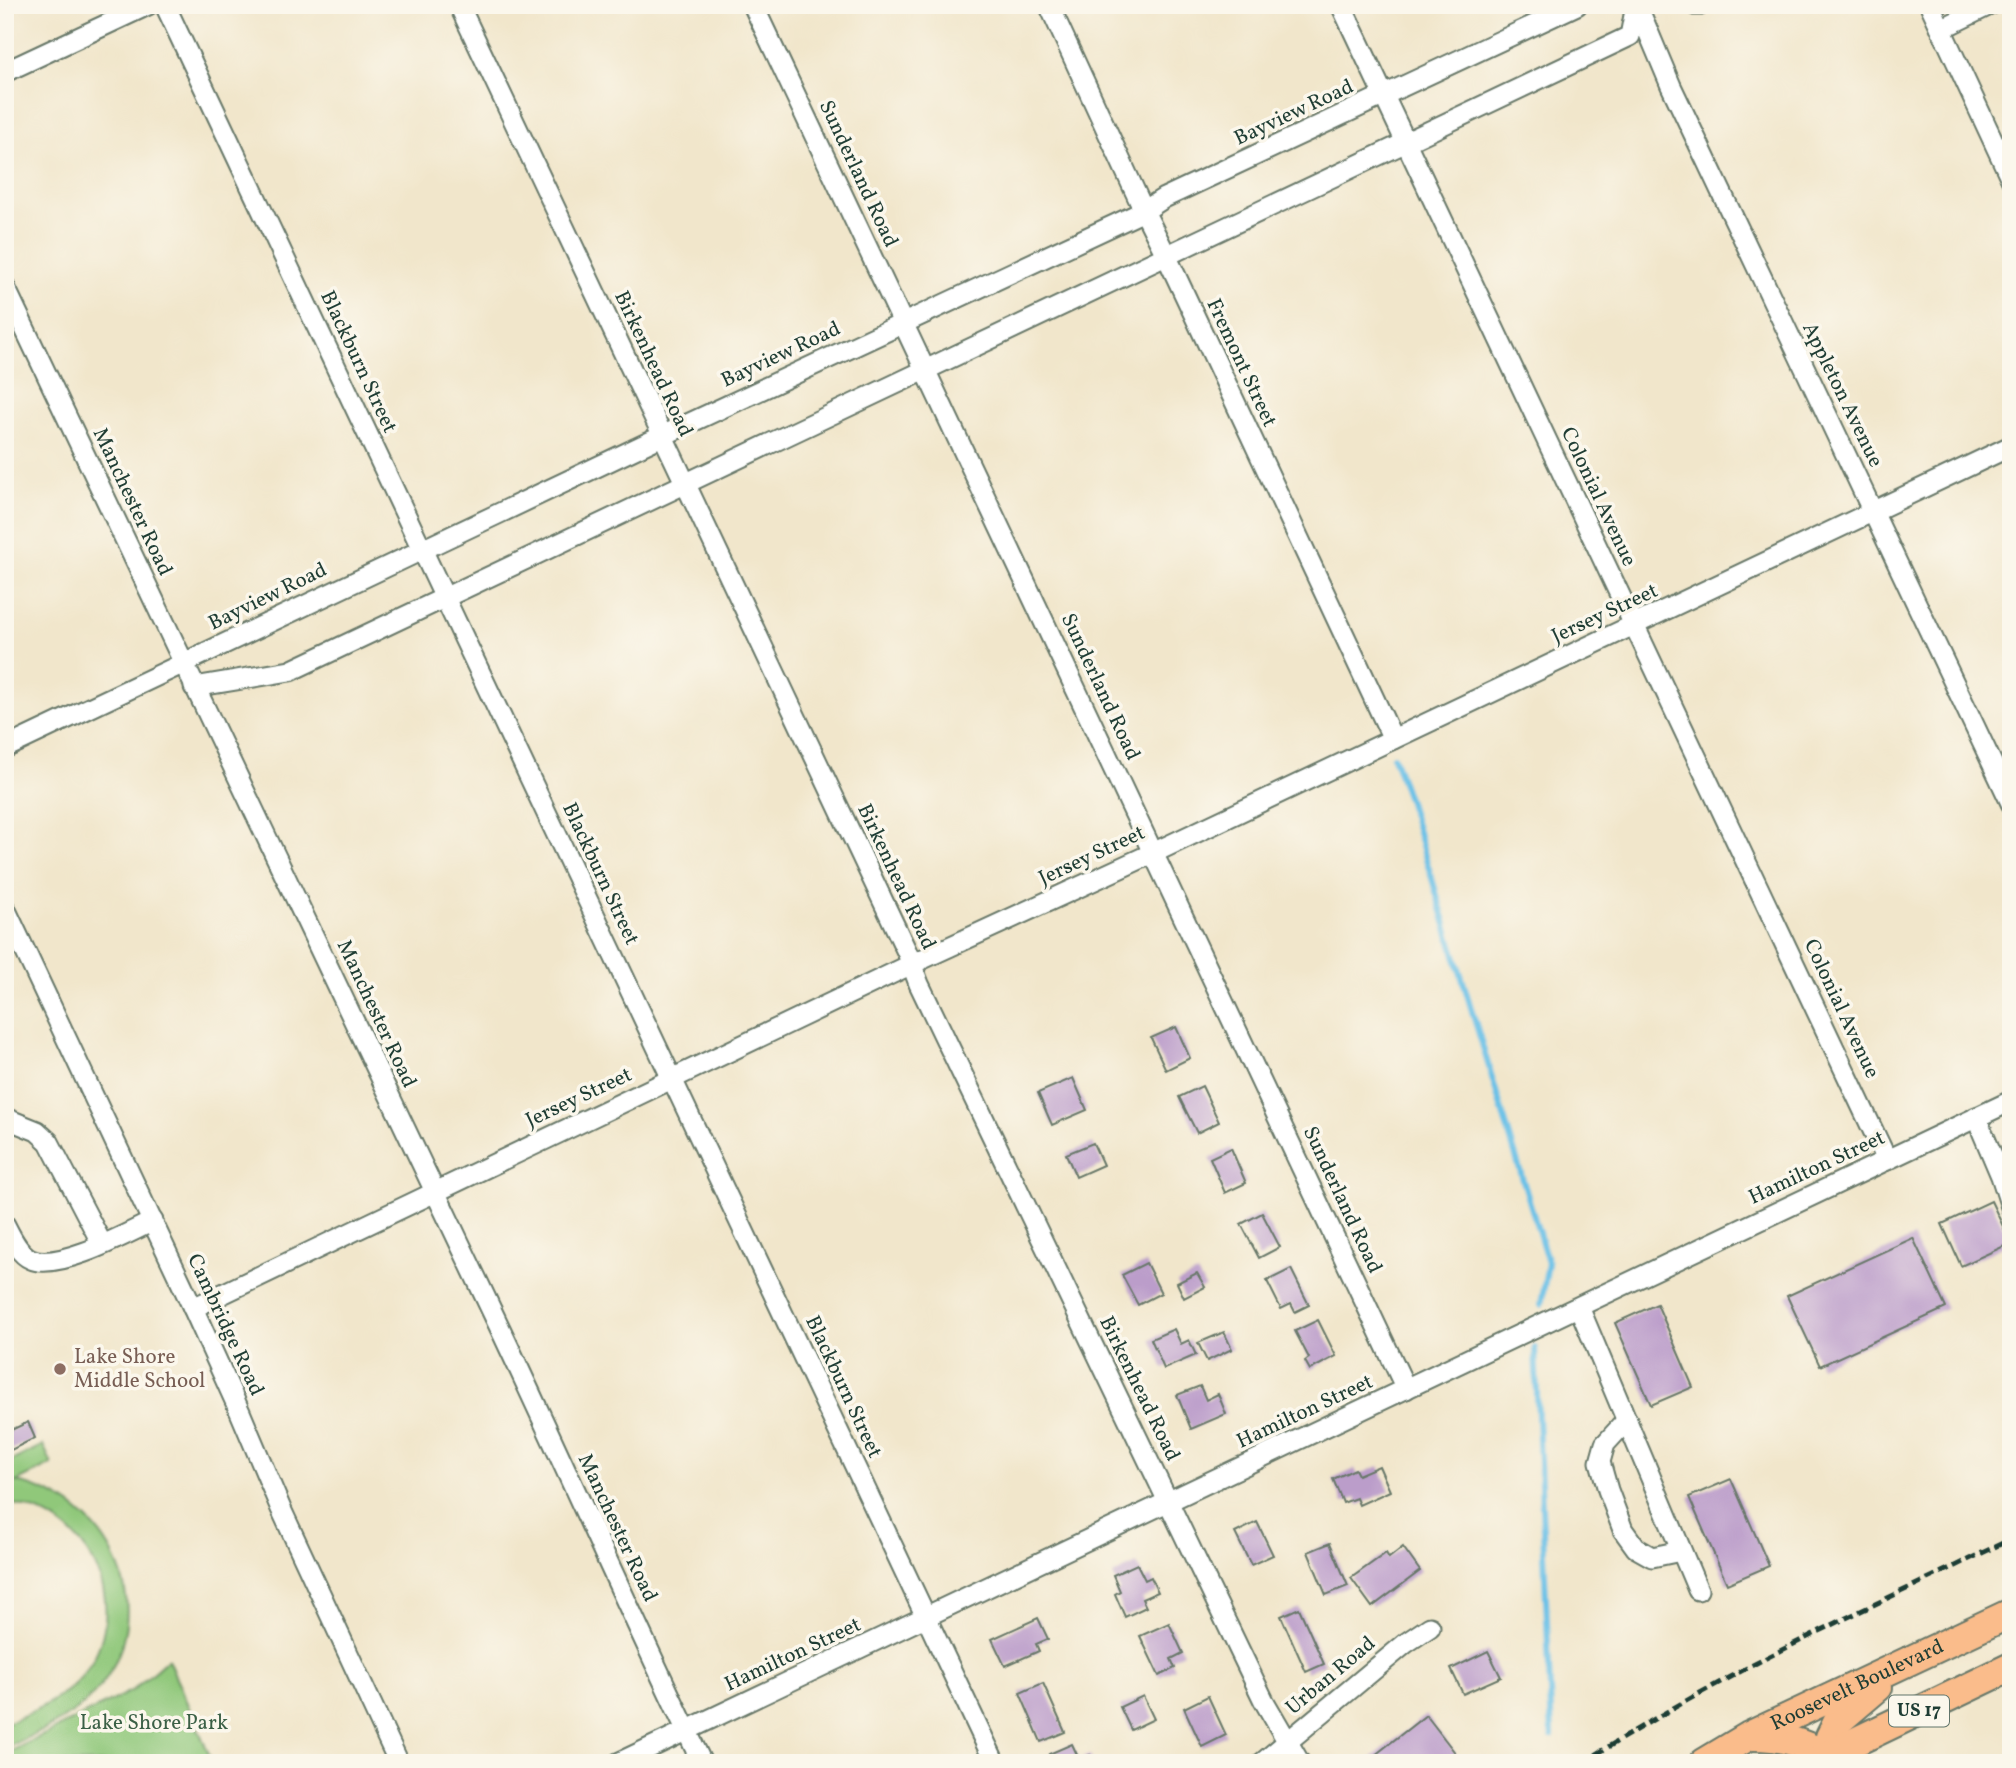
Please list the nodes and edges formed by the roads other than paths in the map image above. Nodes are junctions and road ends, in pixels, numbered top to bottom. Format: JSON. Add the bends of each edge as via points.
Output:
{"nodes":[{"id":1,"x":148,"y":5,"type":"edge"},
{"id":2,"x":165,"y":5,"type":"edge"},
{"id":3,"x":459,"y":5,"type":"edge"},
{"id":4,"x":753,"y":5,"type":"edge"},
{"id":5,"x":1049,"y":5,"type":"edge"},
{"id":6,"x":1341,"y":5,"type":"edge"},
{"id":7,"x":1577,"y":5,"type":"edge"},
{"id":8,"x":1637,"y":5,"type":"edge"},
{"id":9,"x":1930,"y":5,"type":"edge"},
{"id":10,"x":1990,"y":5,"type":"edge"},
{"id":11,"x":1941,"y":29,"type":"junction"},
{"id":12,"x":5,"y":72,"type":"edge"},
{"id":13,"x":1385,"y":96,"type":"junction"},
{"id":14,"x":1407,"y":143,"type":"junction"},
{"id":15,"x":2011,"y":179,"type":"edge"},
{"id":16,"x":1144,"y":211,"type":"junction"},
{"id":17,"x":1166,"y":255,"type":"junction"},
{"id":18,"x":5,"y":287,"type":"edge"},
{"id":19,"x":903,"y":322,"type":"junction"},
{"id":20,"x":925,"y":369,"type":"junction"},
{"id":21,"x":662,"y":436,"type":"junction"},
{"id":22,"x":2011,"y":446,"type":"edge"},
{"id":23,"x":684,"y":482,"type":"junction"},
{"id":24,"x":1874,"y":511,"type":"junction"},
{"id":25,"x":421,"y":550,"type":"junction"},
{"id":26,"x":444,"y":596,"type":"junction"},
{"id":27,"x":1633,"y":626,"type":"junction"},
{"id":28,"x":183,"y":663,"type":"junction"},
{"id":29,"x":194,"y":687,"type":"junction"},
{"id":30,"x":1392,"y":739,"type":"junction"},
{"id":31,"x":5,"y":748,"type":"edge"},
{"id":32,"x":2011,"y":803,"type":"edge"},
{"id":33,"x":1153,"y":853,"type":"junction"},
{"id":34,"x":5,"y":908,"type":"edge"},
{"id":35,"x":912,"y":964,"type":"junction"},
{"id":36,"x":672,"y":1080,"type":"junction"},
{"id":37,"x":2011,"y":1101,"type":"edge"},
{"id":38,"x":5,"y":1118,"type":"edge"},
{"id":39,"x":1976,"y":1118,"type":"junction"},
{"id":40,"x":1887,"y":1160,"type":"junction"},
{"id":41,"x":434,"y":1192,"type":"junction"},
{"id":42,"x":2011,"y":1207,"type":"edge"},
{"id":43,"x":153,"y":1222,"type":"junction"},
{"id":44,"x":5,"y":1225,"type":"edge"},
{"id":45,"x":102,"y":1244,"type":"junction"},
{"id":46,"x":1579,"y":1307,"type":"junction"},
{"id":47,"x":193,"y":1308,"type":"junction"},
{"id":48,"x":1406,"y":1389,"type":"junction"},
{"id":49,"x":1627,"y":1420,"type":"junction"},
{"id":50,"x":1168,"y":1501,"type":"junction"},
{"id":51,"x":1681,"y":1551,"type":"junction"},
{"id":52,"x":1698,"y":1590,"type":"dead end"},
{"id":53,"x":2011,"y":1613,"type":"edge"},
{"id":54,"x":927,"y":1617,"type":"junction"},
{"id":55,"x":1430,"y":1627,"type":"dead end"},
{"id":56,"x":1908,"y":1662,"type":"junction"},
{"id":57,"x":2011,"y":1667,"type":"edge"},
{"id":58,"x":686,"y":1731,"type":"junction"},
{"id":59,"x":1749,"y":1736,"type":"junction"},
{"id":60,"x":1286,"y":1742,"type":"junction"},
{"id":61,"x":1823,"y":1760,"type":"edge"},
{"id":62,"x":399,"y":1763,"type":"edge"},
{"id":63,"x":618,"y":1763,"type":"edge"},
{"id":64,"x":702,"y":1763,"type":"edge"},
{"id":65,"x":995,"y":1763,"type":"edge"},
{"id":66,"x":1262,"y":1763,"type":"edge"},
{"id":67,"x":1300,"y":1763,"type":"edge"},
{"id":68,"x":1704,"y":1763,"type":"edge"}],
"edges":[{"from":1,"to":12,"type":"street"},
{"from":2,"to":25,"type":"street","name":"Blackburn Street"},
{"from":3,"to":21,"type":"street","name":"Birkenhead Road"},
{"from":4,"to":19,"type":"street","name":"Sunderland Road"},
{"from":5,"to":16,"type":"street","name":"Fremont Street"},
{"from":6,"to":13,"type":"street","name":"Colonial Avenue"},
{"from":7,"to":13,"type":"street","name":"Bayview Road"},
{"from":8,"to":14,"type":"street","via":[[1630,36]]},
{"from":8,"to":24,"type":"street","name":"Appleton Avenue","via":[[1676,98]]},
{"from":9,"to":11,"type":"street"},
{"from":10,"to":11,"type":"street"},
{"from":11,"to":15,"type":"street"},
{"from":13,"to":14,"type":"street","name":"Colonial Avenue"},
{"from":13,"to":16,"type":"street","name":"Bayview Road"},
{"from":14,"to":17,"type":"street"},
{"from":14,"to":27,"type":"street","name":"Colonial Avenue"},
{"from":16,"to":17,"type":"street","name":"Fremont Street"},
{"from":16,"to":19,"type":"street","name":"Bayview Road"},
{"from":17,"to":20,"type":"street"},
{"from":17,"to":30,"type":"street","name":"Fremont Street"},
{"from":18,"to":28,"type":"street","name":"Manchester Road"},
{"from":19,"to":20,"type":"street","name":"Sunderland Road"},
{"from":19,"to":21,"type":"street","name":"Bayview Road"},
{"from":20,"to":23,"type":"street"},
{"from":20,"to":33,"type":"street","name":"Sunderland Road"},
{"from":21,"to":23,"type":"street","name":"Birkenhead Road"},
{"from":21,"to":25,"type":"street","name":"Bayview Road"},
{"from":22,"to":24,"type":"street","name":"Jersey Street"},
{"from":23,"to":26,"type":"street"},
{"from":23,"to":35,"type":"street","name":"Birkenhead Road"},
{"from":24,"to":27,"type":"street","name":"Jersey Street"},
{"from":24,"to":32,"type":"street","name":"Appleton Avenue"},
{"from":25,"to":26,"type":"street","name":"Blackburn Street"},
{"from":25,"to":28,"type":"street","name":"Bayview Road"},
{"from":26,"to":29,"type":"street","via":[[290,671]]},
{"from":26,"to":36,"type":"street","name":"Blackburn Street"},
{"from":27,"to":30,"type":"street","name":"Jersey Street"},
{"from":27,"to":40,"type":"street","name":"Colonial Avenue"},
{"from":28,"to":29,"type":"street","name":"Manchester Road"},
{"from":28,"to":31,"type":"street","name":"Bayview Road"},
{"from":29,"to":41,"type":"street","name":"Manchester Road"},
{"from":30,"to":33,"type":"street","name":"Jersey Street"},
{"from":33,"to":35,"type":"street","name":"Jersey Street"},
{"from":33,"to":48,"type":"street","name":"Sunderland Road"},
{"from":34,"to":43,"type":"street","name":"Cambridge Road"},
{"from":35,"to":36,"type":"street","name":"Jersey Street"},
{"from":35,"to":50,"type":"street","name":"Birkenhead Road"},
{"from":36,"to":41,"type":"street","name":"Jersey Street"},
{"from":36,"to":54,"type":"street","name":"Blackburn Street"},
{"from":37,"to":39,"type":"street","name":"Hamilton Street"},
{"from":38,"to":45,"type":"street","via":[[37,1130],[49,1142]]},
{"from":39,"to":40,"type":"street","name":"Hamilton Street"},
{"from":39,"to":42,"type":"street"},
{"from":40,"to":46,"type":"street","name":"Hamilton Street"},
{"from":41,"to":47,"type":"street","name":"Jersey Street"},
{"from":41,"to":58,"type":"street","name":"Manchester Road"},
{"from":43,"to":45,"type":"street"},
{"from":43,"to":47,"type":"street","name":"Cambridge Road"},
{"from":44,"to":45,"type":"street","via":[[29,1259],[47,1263]]},
{"from":46,"to":48,"type":"street","name":"Hamilton Street"},
{"from":46,"to":49,"type":"street"},
{"from":47,"to":62,"type":"street","name":"Cambridge Road"},
{"from":48,"to":50,"type":"street","name":"Hamilton Street"},
{"from":49,"to":51,"type":"street"},
{"from":49,"to":51,"type":"street","via":[[1605,1444],[1600,1462],[1623,1530],[1636,1548],[1652,1557]]},
{"from":50,"to":54,"type":"street","name":"Hamilton Street"},
{"from":50,"to":60,"type":"street","name":"Birkenhead Road"},
{"from":51,"to":52,"type":"street"},
{"from":53,"to":56,"type":"highway","name":"Roosevelt Boulevard","number":"US 17"},
{"from":54,"to":58,"type":"street","name":"Hamilton Street"},
{"from":54,"to":65,"type":"street","name":"Blackburn Street"},
{"from":55,"to":60,"type":"street","name":"Urban Road"},
{"from":56,"to":59,"type":"highway","name":"Roosevelt Boulevard","number":"US 17"},
{"from":56,"to":61,"type":"highway","via":[[1838,1721]]},
{"from":57,"to":61,"type":"highway","number":"US 17"},
{"from":58,"to":63,"type":"street","name":"Hamilton Street"},
{"from":58,"to":64,"type":"street","name":"Manchester Road"},
{"from":59,"to":61,"type":"highway","via":[[1797,1741]]},
{"from":59,"to":68,"type":"highway","name":"Roosevelt Boulevard","number":"US 17"},
{"from":60,"to":66,"type":"street","name":"Urban Road"},
{"from":60,"to":67,"type":"street","name":"Birkenhead Road"}]}
